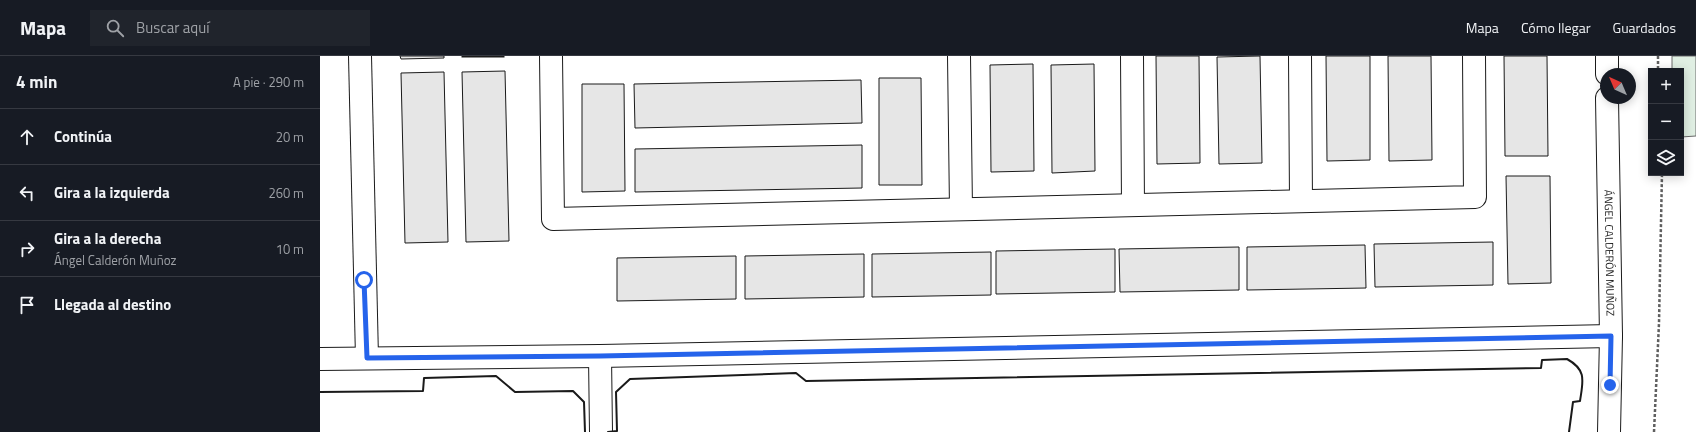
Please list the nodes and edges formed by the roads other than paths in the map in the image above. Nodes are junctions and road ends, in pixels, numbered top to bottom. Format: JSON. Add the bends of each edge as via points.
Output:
{"nodes":[{"id":1,"x":360,"y":56,"type":"edge"},
{"id":2,"x":551,"y":56,"type":"edge"},
{"id":3,"x":960,"y":56,"type":"edge"},
{"id":4,"x":1132,"y":56,"type":"edge"},
{"id":5,"x":1300,"y":56,"type":"edge"},
{"id":6,"x":1474,"y":56,"type":"edge"},
{"id":7,"x":1607,"y":56,"type":"edge"},
{"id":8,"x":1607,"y":68,"type":"edge"},
{"id":9,"x":1607,"y":104,"type":"edge"},
{"id":10,"x":1301,"y":201,"type":"junction"},
{"id":11,"x":1133,"y":205,"type":"junction"},
{"id":12,"x":961,"y":209,"type":"junction"},
{"id":13,"x":1611,"y":336,"type":"junction"},
{"id":14,"x":600,"y":356,"type":"junction"},
{"id":15,"x":367,"y":358,"type":"junction"},
{"id":16,"x":320,"y":359,"type":"edge"},
{"id":17,"x":601,"y":432,"type":"edge"},
{"id":18,"x":1609,"y":432,"type":"edge"}],
"edges":[{"from":1,"to":15,"type":"street"},
{"from":2,"to":12,"type":"street","via":[[553,219]]},
{"from":3,"to":12,"type":"street"},
{"from":4,"to":11,"type":"street"},
{"from":5,"to":10,"type":"street"},
{"from":6,"to":10,"type":"street","via":[[1475,197]]},
{"from":7,"to":8,"type":"street"},
{"from":9,"to":13,"type":"street","name":"ÁNGEL CALDERÓN MUÑOZ"},
{"from":10,"to":11,"type":"street"},
{"from":11,"to":12,"type":"street"},
{"from":13,"to":14,"type":"street"},
{"from":13,"to":18,"type":"street","name":"ÁNGEL CALDERÓN MUÑOZ"},
{"from":14,"to":15,"type":"street"},
{"from":14,"to":17,"type":"street"},
{"from":15,"to":16,"type":"street"}]}
